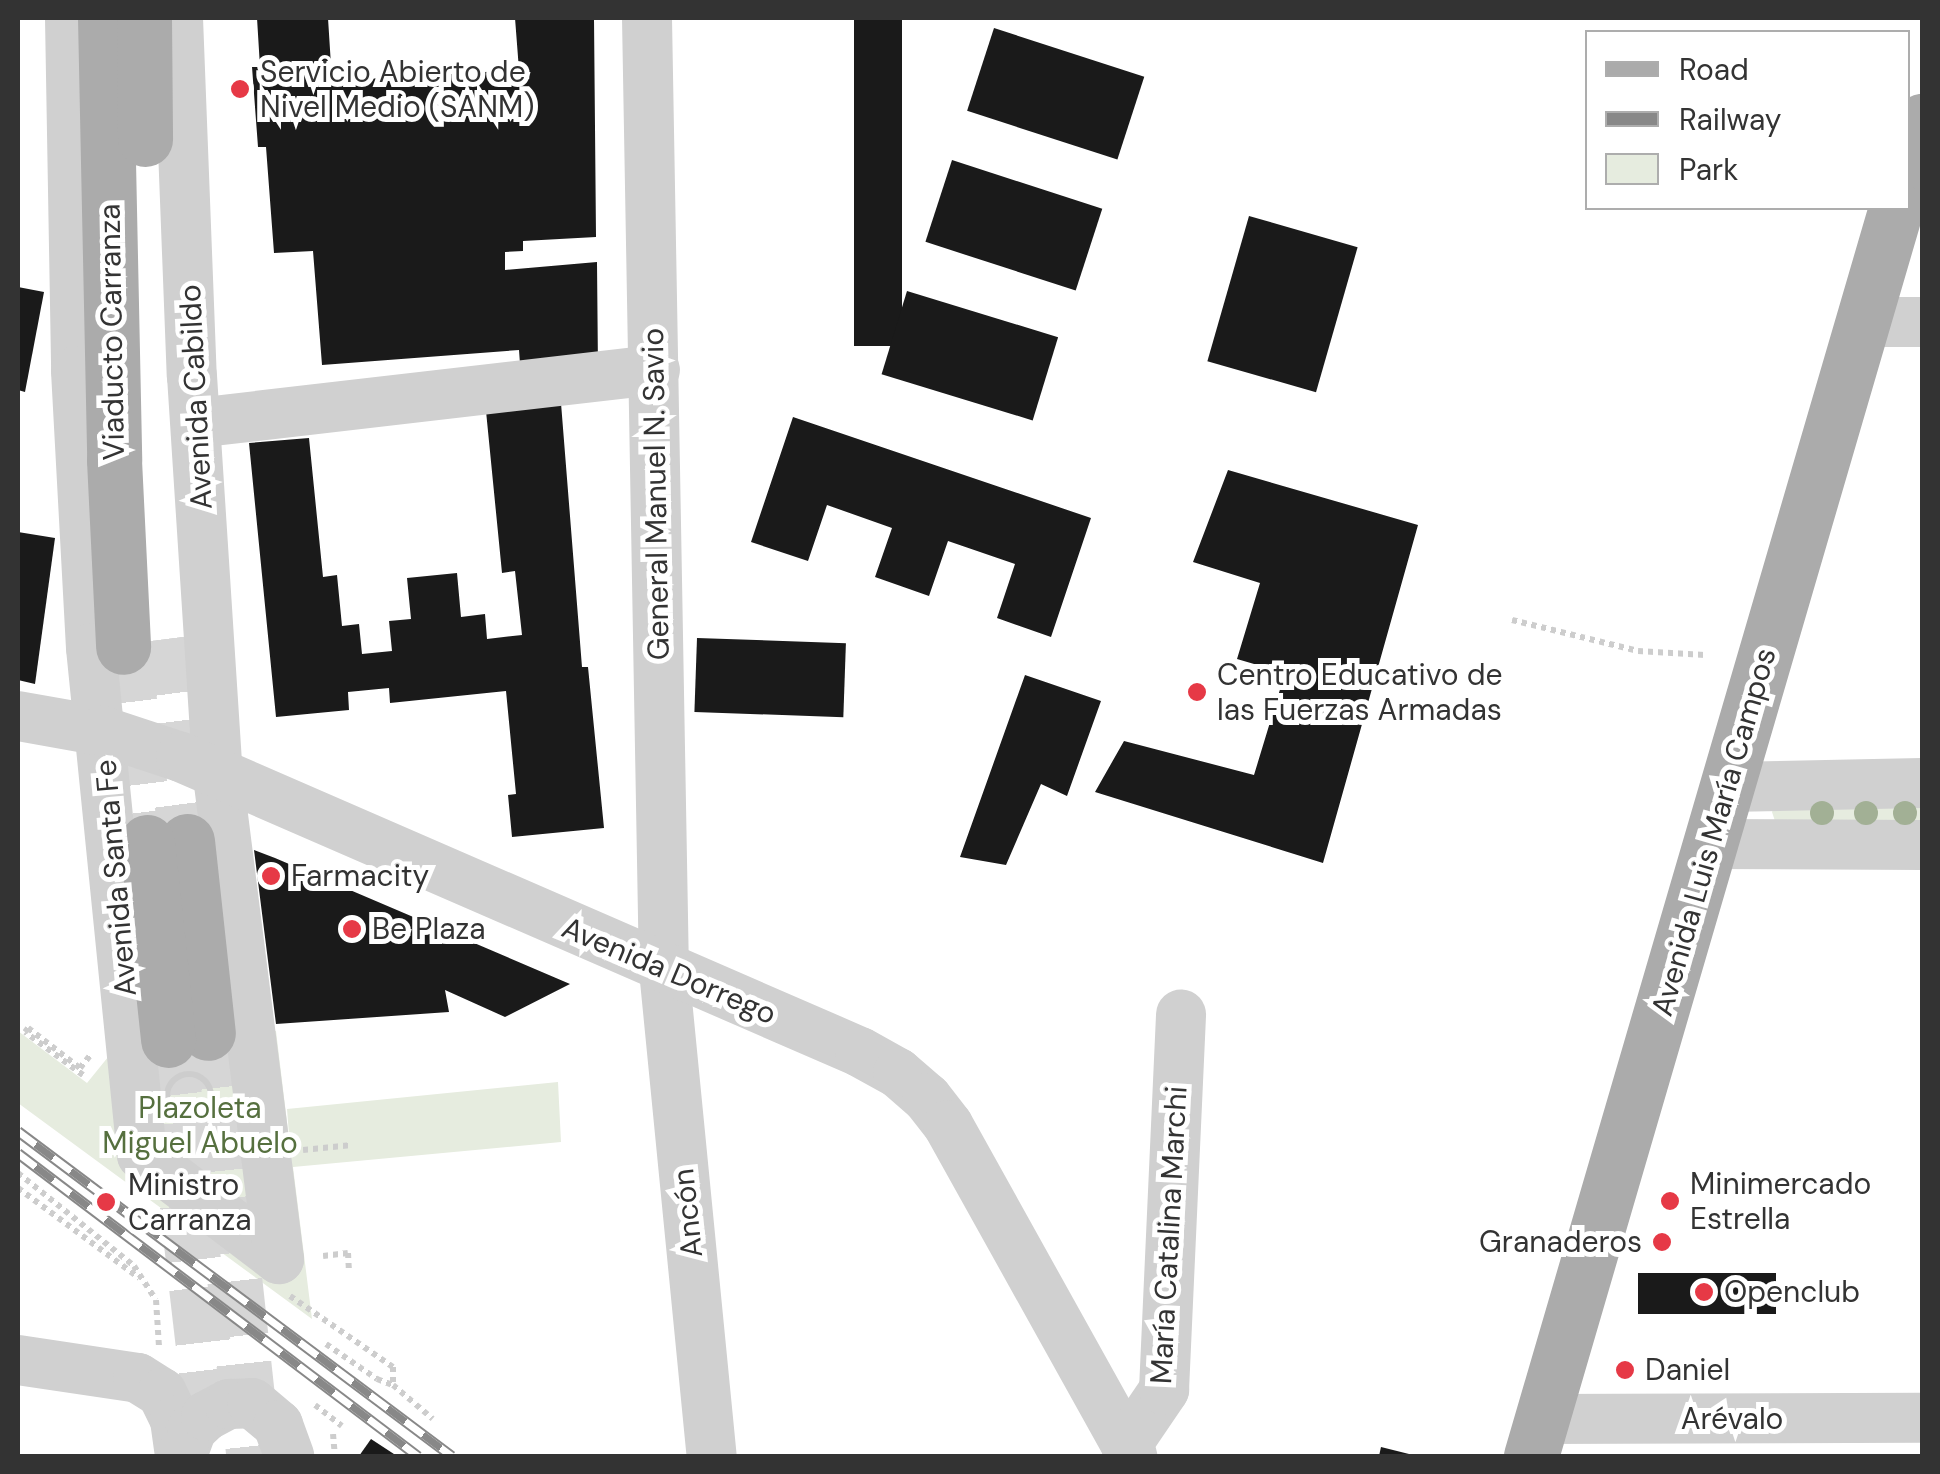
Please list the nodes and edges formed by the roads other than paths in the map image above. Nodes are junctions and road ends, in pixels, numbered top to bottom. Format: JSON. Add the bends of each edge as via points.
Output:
{"nodes":[{"id":1,"x":70,"y":18,"type":"edge"},
{"id":2,"x":104,"y":18,"type":"edge"},
{"id":3,"x":144,"y":18,"type":"edge"},
{"id":4,"x":178,"y":18,"type":"edge"},
{"id":5,"x":647,"y":18,"type":"edge"},
{"id":6,"x":1922,"y":121,"type":"edge"},
{"id":7,"x":1910,"y":166,"type":"edge"},
{"id":8,"x":1895,"y":210,"type":"edge"},
{"id":9,"x":1863,"y":322,"type":"junction"},
{"id":10,"x":1922,"y":322,"type":"edge"},
{"id":11,"x":654,"y":370,"type":"junction"},
{"id":12,"x":196,"y":423,"type":"junction"},
{"id":13,"x":18,"y":716,"type":"edge"},
{"id":14,"x":102,"y":731,"type":"junction"},
{"id":15,"x":218,"y":776,"type":"junction"},
{"id":16,"x":1922,"y":783,"type":"edge"},
{"id":17,"x":1728,"y":787,"type":"junction"},
{"id":18,"x":167,"y":841,"type":"tunnel mouth"},
{"id":19,"x":1710,"y":844,"type":"junction"},
{"id":20,"x":1922,"y":844,"type":"edge"},
{"id":21,"x":664,"y":970,"type":"junction"},
{"id":22,"x":1181,"y":1014,"type":"dead end"},
{"id":23,"x":190,"y":1037,"type":"junction"},
{"id":24,"x":18,"y":1360,"type":"edge"},
{"id":25,"x":1922,"y":1418,"type":"edge"},
{"id":26,"x":1536,"y":1438,"type":"edge"},
{"id":27,"x":1128,"y":1451,"type":"edge"},
{"id":28,"x":181,"y":1456,"type":"edge"},
{"id":29,"x":290,"y":1456,"type":"edge"},
{"id":30,"x":712,"y":1456,"type":"edge"}],
"edges":[{"from":1,"to":14,"type":"street","via":[[76,371]]},
{"from":2,"to":3,"type":"main road","name":"Viaducto Carranza","via":[[114,460],[142,643],[152,508]]},
{"from":4,"to":12,"type":"street","name":"Avenida Cabildo"},
{"from":5,"to":11,"type":"street","name":"General Manuel N. Savio"},
{"from":6,"to":7,"type":"main road"},
{"from":8,"to":9,"type":"main road","name":"Avenida Luis María Campos"},
{"from":9,"to":10,"type":"street"},
{"from":9,"to":17,"type":"main road","name":"Avenida Luis María Campos"},
{"from":11,"to":12,"type":"street"},
{"from":11,"to":21,"type":"street","name":"General Manuel N. Savio"},
{"from":12,"to":15,"type":"street","name":"Avenida Cabildo"},
{"from":13,"to":14,"type":"street","name":"Avenida Dorrego"},
{"from":14,"to":15,"type":"street","name":"Avenida Dorrego"},
{"from":14,"to":23,"type":"street","name":"Avenida Santa Fe"},
{"from":15,"to":21,"type":"street","name":"Avenida Dorrego"},
{"from":15,"to":23,"type":"street"},
{"from":16,"to":17,"type":"street"},
{"from":17,"to":19,"type":"main road","name":"Avenida Luis María Campos"},
{"from":18,"to":23,"type":"main road"},
{"from":19,"to":20,"type":"street"},
{"from":19,"to":26,"type":"main road","name":"Avenida Luis María Campos"},
{"from":21,"to":27,"type":"street","name":"Avenida Dorrego","via":[[860,1052],[927,1098]]},
{"from":21,"to":30,"type":"street","name":"Ancón"},
{"from":22,"to":27,"type":"street","name":"María Catalina Marchi","via":[[1164,1390]]},
{"from":23,"to":23,"type":"street","via":[[142,1155],[301,1258]]},
{"from":24,"to":28,"type":"street","via":[[138,1378],[162,1393]]},
{"from":25,"to":26,"type":"street","name":"Arévalo"},
{"from":28,"to":29,"type":"street","via":[[206,1416],[230,1404],[252,1403],[278,1425]]}]}
